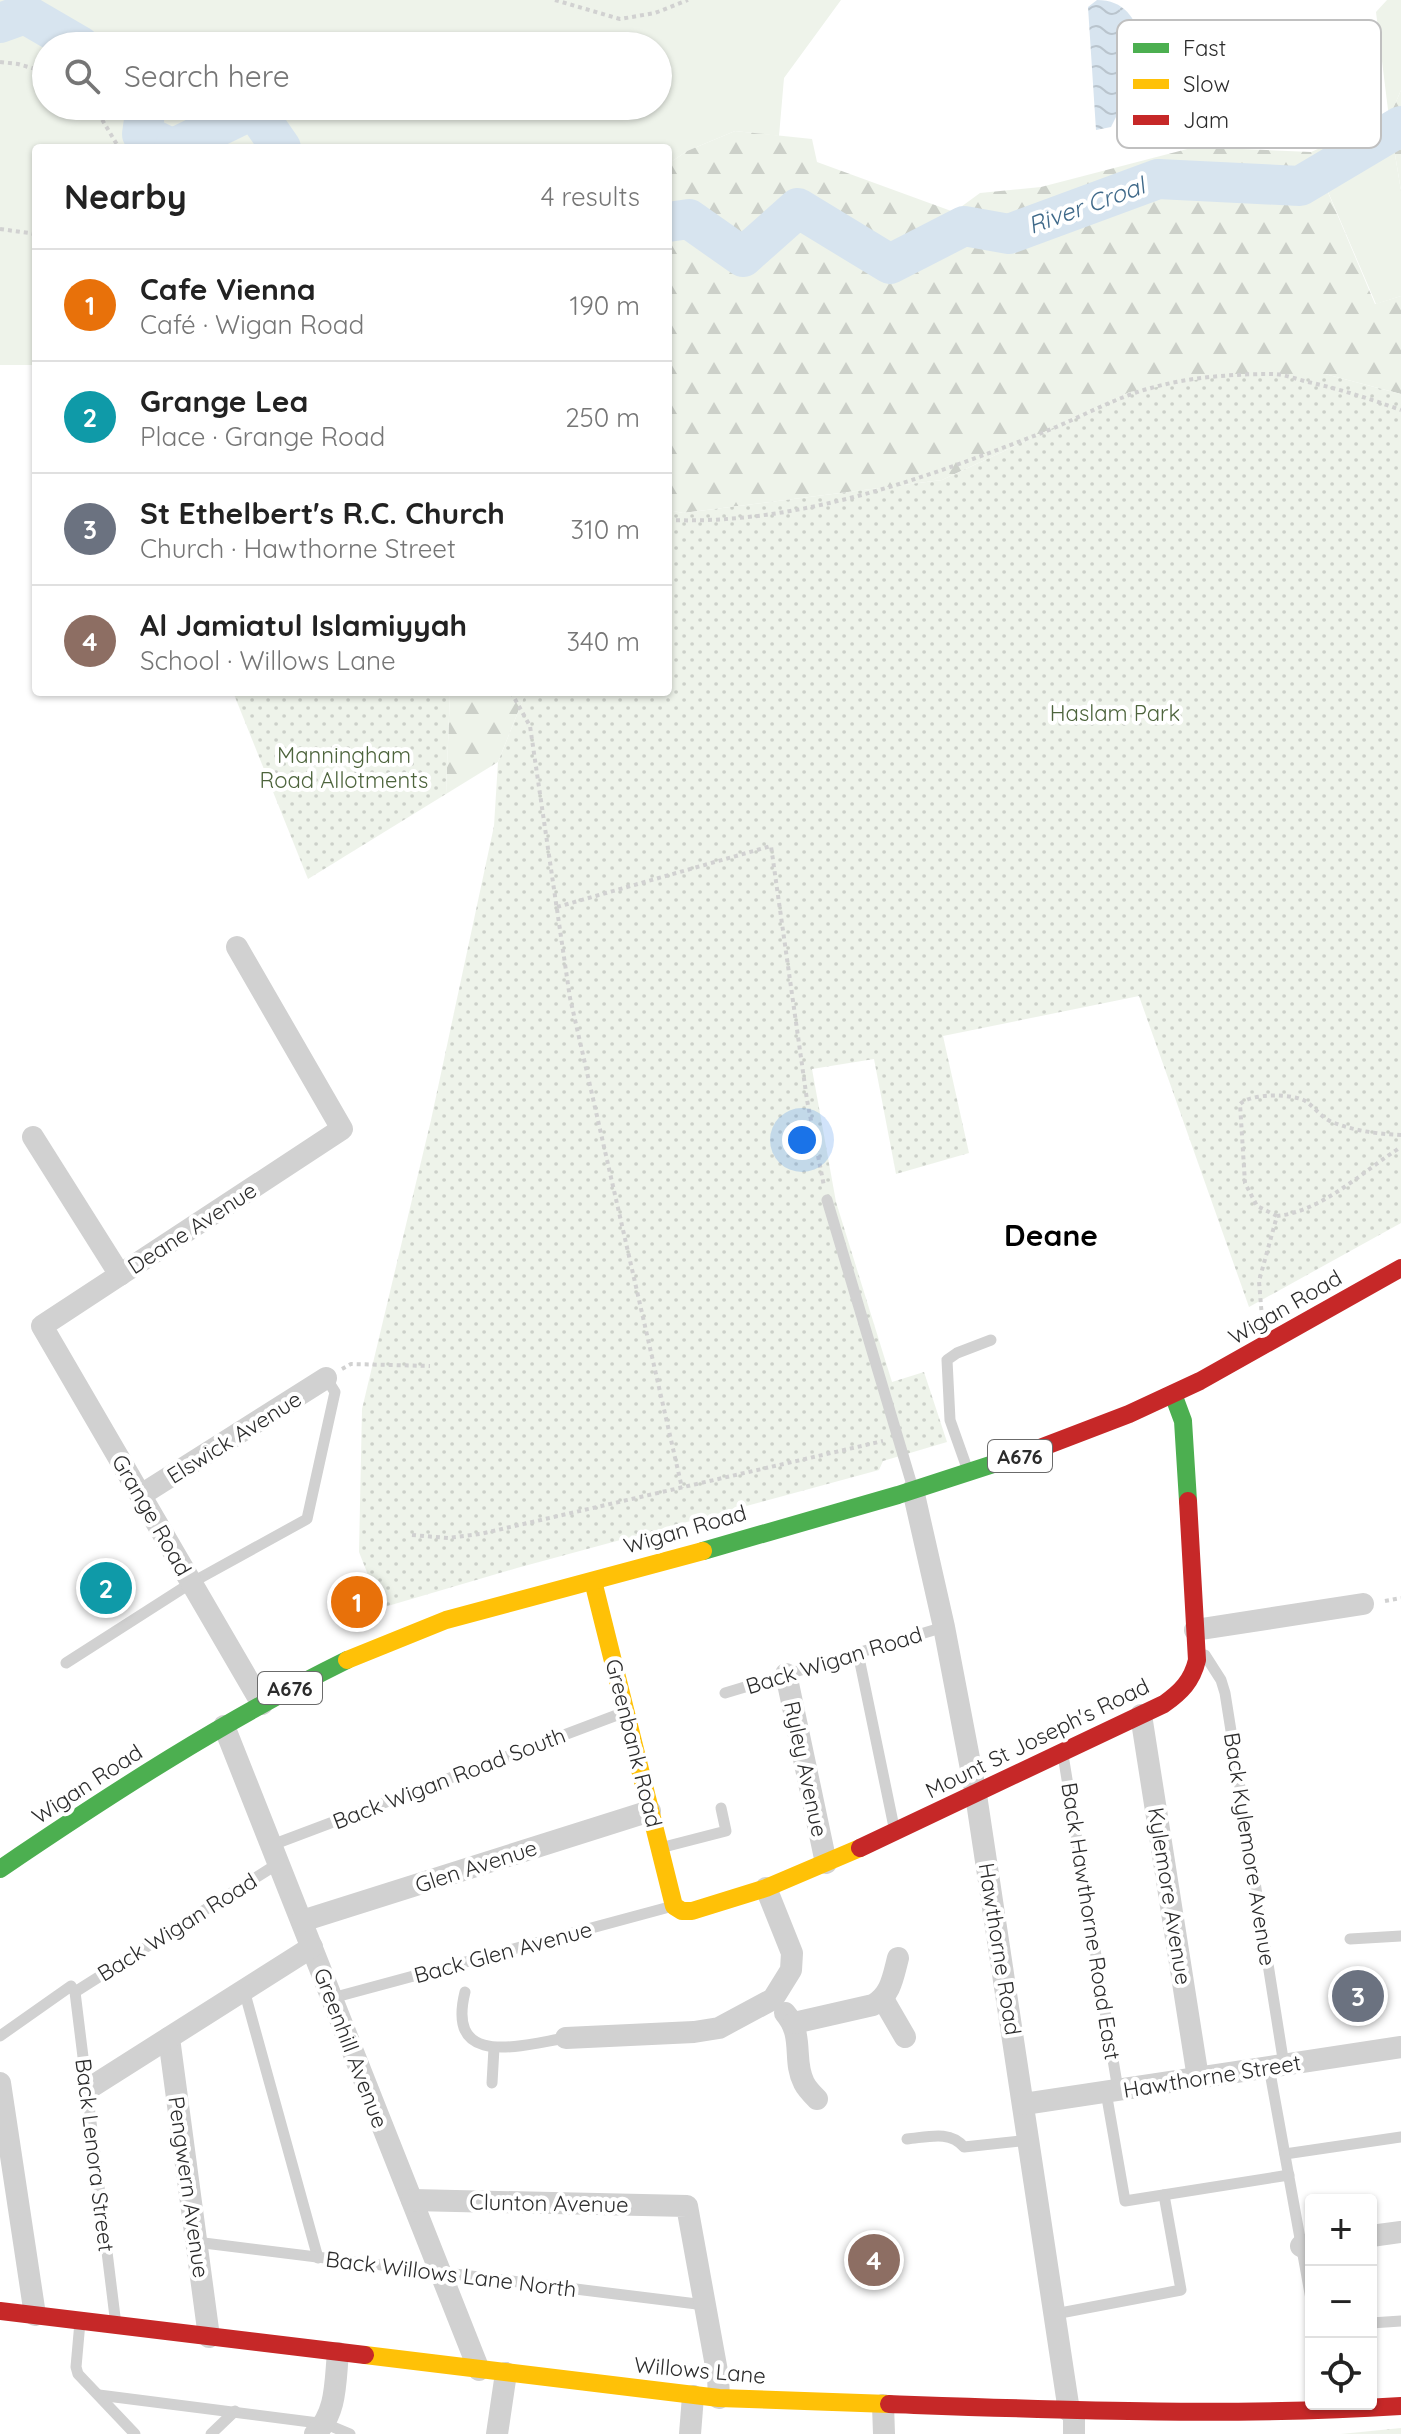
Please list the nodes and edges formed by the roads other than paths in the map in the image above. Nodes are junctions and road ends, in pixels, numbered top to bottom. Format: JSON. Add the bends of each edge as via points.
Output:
{"nodes":[{"id":1,"x":237,"y":947,"type":"dead end"},
{"id":2,"x":33,"y":1137,"type":"dead end"},
{"id":3,"x":827,"y":1200,"type":"road end"},
{"id":4,"x":1401,"y":1268,"type":"edge"},
{"id":5,"x":120,"y":1275,"type":"junction"},
{"id":6,"x":42,"y":1326,"type":"joint"},
{"id":7,"x":991,"y":1340,"type":"dead end"},
{"id":8,"x":326,"y":1378,"type":"joint"},
{"id":9,"x":1173,"y":1394,"type":"junction"},
{"id":10,"x":968,"y":1473,"type":"junction"},
{"id":11,"x":913,"y":1490,"type":"junction"},
{"id":12,"x":141,"y":1495,"type":"junction"},
{"id":13,"x":593,"y":1581,"type":"junction"},
{"id":14,"x":191,"y":1583,"type":"junction"},
{"id":15,"x":1363,"y":1604,"type":"dead end"},
{"id":16,"x":944,"y":1627,"type":"junction"},
{"id":17,"x":1196,"y":1636,"type":"junction"},
{"id":18,"x":858,"y":1653,"type":"junction"},
{"id":19,"x":66,"y":1663,"type":"dead end"},
{"id":20,"x":786,"y":1674,"type":"junction"},
{"id":21,"x":725,"y":1693,"type":"dead end"},
{"id":22,"x":262,"y":1704,"type":"junction"},
{"id":23,"x":626,"y":1712,"type":"junction"},
{"id":24,"x":1141,"y":1715,"type":"junction"},
{"id":25,"x":224,"y":1726,"type":"junction"},
{"id":26,"x":1063,"y":1753,"type":"junction"},
{"id":27,"x":976,"y":1795,"type":"junction"},
{"id":28,"x":721,"y":1808,"type":"dead end"},
{"id":29,"x":650,"y":1811,"type":"junction"},
{"id":30,"x":895,"y":1833,"type":"junction"},
{"id":31,"x":660,"y":1848,"type":"junction"},
{"id":32,"x":275,"y":1854,"type":"junction"},
{"id":33,"x":826,"y":1863,"type":"junction"},
{"id":34,"x":0,"y":1869,"type":"edge"},
{"id":35,"x":766,"y":1888,"type":"junction"},
{"id":36,"x":674,"y":1906,"type":"junction"},
{"id":37,"x":302,"y":1921,"type":"junction"},
{"id":38,"x":1401,"y":1936,"type":"edge"},
{"id":39,"x":1350,"y":1939,"type":"dead end"},
{"id":40,"x":312,"y":1947,"type":"junction"},
{"id":41,"x":898,"y":1958,"type":"dead end"},
{"id":42,"x":73,"y":1989,"type":"junction"},
{"id":43,"x":244,"y":1990,"type":"junction"},
{"id":44,"x":465,"y":1992,"type":"dead end"},
{"id":45,"x":332,"y":1998,"type":"junction"},
{"id":46,"x":773,"y":1999,"type":"junction"},
{"id":47,"x":883,"y":1999,"type":"junction"},
{"id":48,"x":794,"y":2023,"type":"junction"},
{"id":49,"x":0,"y":2036,"type":"edge"},
{"id":50,"x":905,"y":2037,"type":"dead end"},
{"id":51,"x":169,"y":2038,"type":"junction"},
{"id":52,"x":566,"y":2038,"type":"joint"},
{"id":53,"x":1401,"y":2047,"type":"edge"},
{"id":54,"x":494,"y":2048,"type":"junction"},
{"id":55,"x":1277,"y":2066,"type":"junction"},
{"id":56,"x":1198,"y":2078,"type":"junction"},
{"id":57,"x":0,"y":2083,"type":"edge"},
{"id":58,"x":492,"y":2083,"type":"dead end"},
{"id":59,"x":88,"y":2089,"type":"junction"},
{"id":60,"x":1112,"y":2091,"type":"junction"},
{"id":61,"x":817,"y":2099,"type":"dead end"},
{"id":62,"x":1024,"y":2104,"type":"junction"},
{"id":63,"x":1401,"y":2137,"type":"edge"},
{"id":64,"x":907,"y":2139,"type":"dead end"},
{"id":65,"x":1029,"y":2140,"type":"junction"},
{"id":66,"x":1285,"y":2154,"type":"junction"},
{"id":67,"x":1289,"y":2175,"type":"junction"},
{"id":68,"x":1164,"y":2195,"type":"junction"},
{"id":69,"x":412,"y":2200,"type":"junction"},
{"id":70,"x":1401,"y":2232,"type":"edge"},
{"id":71,"x":1377,"y":2235,"type":"edge"},
{"id":72,"x":1305,"y":2241,"type":"edge"},
{"id":73,"x":196,"y":2242,"type":"junction"},
{"id":74,"x":318,"y":2258,"type":"junction"},
{"id":75,"x":440,"y":2273,"type":"junction"},
{"id":76,"x":705,"y":2305,"type":"junction"},
{"id":77,"x":0,"y":2311,"type":"edge"},
{"id":78,"x":1055,"y":2314,"type":"junction"},
{"id":79,"x":35,"y":2315,"type":"junction"},
{"id":80,"x":80,"y":2321,"type":"junction"},
{"id":81,"x":1401,"y":2321,"type":"edge"},
{"id":82,"x":1377,"y":2323,"type":"edge"},
{"id":83,"x":116,"y":2325,"type":"junction"},
{"id":84,"x":209,"y":2337,"type":"junction"},
{"id":85,"x":338,"y":2353,"type":"junction"},
{"id":86,"x":479,"y":2370,"type":"junction"},
{"id":87,"x":506,"y":2373,"type":"junction"},
{"id":88,"x":99,"y":2395,"type":"junction"},
{"id":89,"x":693,"y":2396,"type":"junction"},
{"id":90,"x":719,"y":2398,"type":"junction"},
{"id":91,"x":883,"y":2405,"type":"junction"},
{"id":92,"x":1401,"y":2406,"type":"edge"},
{"id":93,"x":235,"y":2411,"type":"junction"},
{"id":94,"x":1071,"y":2411,"type":"junction"},
{"id":95,"x":320,"y":2429,"type":"edge"},
{"id":96,"x":135,"y":2434,"type":"edge"},
{"id":97,"x":211,"y":2434,"type":"edge"},
{"id":98,"x":350,"y":2434,"type":"edge"},
{"id":99,"x":497,"y":2434,"type":"edge"},
{"id":100,"x":690,"y":2434,"type":"edge"},
{"id":101,"x":884,"y":2434,"type":"edge"},
{"id":102,"x":1074,"y":2434,"type":"edge"}],
"edges":[{"from":1,"to":5,"type":"street","name":"Deane Avenue","via":[[342,1129]]},
{"from":2,"to":5,"type":"street"},
{"from":3,"to":11,"type":"lane"},
{"from":4,"to":9,"type":"street","name":"Wigan Road","number":"A676"},
{"from":5,"to":6,"type":"street","name":"Deane Avenue"},
{"from":6,"to":12,"type":"street","name":"Grange Road"},
{"from":7,"to":10,"type":"lane","via":[[947,1360],[950,1420]]},
{"from":8,"to":12,"type":"street","name":"Elswick Avenue"},
{"from":8,"to":14,"type":"lane","via":[[335,1392],[307,1519]]},
{"from":9,"to":10,"type":"street","name":"Wigan Road","number":"A676","via":[[1098,1428]]},
{"from":9,"to":17,"type":"street","name":"Mount St Joseph's Road","via":[[1183,1421]]},
{"from":10,"to":11,"type":"street","name":"Wigan Road","number":"A676"},
{"from":11,"to":13,"type":"street","name":"Wigan Road","number":"A676"},
{"from":11,"to":16,"type":"street","name":"Hawthorne Road"},
{"from":12,"to":14,"type":"street","name":"Grange Road"},
{"from":13,"to":22,"type":"street","name":"Wigan Road","number":"A676","via":[[400,1636]]},
{"from":13,"to":23,"type":"street","name":"Greenbank Road"},
{"from":14,"to":19,"type":"lane"},
{"from":14,"to":22,"type":"street","name":"Grange Road"},
{"from":15,"to":17,"type":"street"},
{"from":16,"to":18,"type":"lane","name":"Back Wigan Road"},
{"from":16,"to":27,"type":"street","name":"Hawthorne Road"},
{"from":17,"to":24,"type":"street","name":"Mount St Joseph's Road","via":[[1194,1677],[1164,1704]]},
{"from":17,"to":55,"type":"lane","name":"Back Kylemore Avenue","via":[[1225,1693]]},
{"from":18,"to":20,"type":"lane","name":"Back Wigan Road"},
{"from":18,"to":30,"type":"lane"},
{"from":20,"to":21,"type":"lane","name":"Back Wigan Road"},
{"from":20,"to":33,"type":"street","name":"Ryley Avenue"},
{"from":22,"to":25,"type":"street","name":"Wigan Road","number":"A676"},
{"from":23,"to":29,"type":"street","name":"Greenbank Road"},
{"from":23,"to":32,"type":"lane","name":"Back Wigan Road South"},
{"from":24,"to":26,"type":"street","name":"Mount St Joseph's Road"},
{"from":24,"to":56,"type":"street","name":"Kylemore Avenue"},
{"from":25,"to":32,"type":"street","name":"Greenhill Avenue"},
{"from":25,"to":34,"type":"street","name":"Wigan Road","number":"A676"},
{"from":26,"to":27,"type":"street","name":"Mount St Joseph's Road"},
{"from":26,"to":60,"type":"lane","name":"Back Hawthorne Road East"},
{"from":27,"to":30,"type":"street","name":"Mount St Joseph's Road"},
{"from":27,"to":62,"type":"street","name":"Hawthorne Road"},
{"from":28,"to":31,"type":"lane","via":[[726,1831]]},
{"from":29,"to":31,"type":"street","name":"Greenbank Road"},
{"from":29,"to":37,"type":"street","name":"Glen Avenue"},
{"from":30,"to":33,"type":"street","name":"Mount St Joseph's Road"},
{"from":31,"to":36,"type":"street","name":"Greenbank Road"},
{"from":32,"to":37,"type":"street","name":"Greenhill Avenue"},
{"from":32,"to":42,"type":"lane","name":"Back Wigan Road"},
{"from":33,"to":35,"type":"street","name":"Mount St Joseph's Road"},
{"from":35,"to":36,"type":"street","name":"Mount St Joseph's Road","via":[[692,1911]]},
{"from":35,"to":46,"type":"street","via":[[792,1953],[791,1970]]},
{"from":36,"to":45,"type":"lane","name":"Back Glen Avenue"},
{"from":37,"to":40,"type":"street","name":"Greenhill Avenue"},
{"from":38,"to":39,"type":"lane"},
{"from":40,"to":43,"type":"street"},
{"from":40,"to":45,"type":"street","name":"Greenhill Avenue"},
{"from":41,"to":47,"type":"street"},
{"from":42,"to":49,"type":"lane","name":"Back Wigan Road"},
{"from":42,"to":59,"type":"lane","name":"Back Lenora Street"},
{"from":43,"to":51,"type":"street"},
{"from":43,"to":74,"type":"lane"},
{"from":44,"to":54,"type":"lane","via":[[463,2028],[476,2043]]},
{"from":45,"to":69,"type":"street","name":"Greenhill Avenue"},
{"from":46,"to":48,"type":"street"},
{"from":46,"to":52,"type":"street","via":[[719,2028],[595,2048]]},
{"from":47,"to":48,"type":"street"},
{"from":47,"to":50,"type":"street"},
{"from":48,"to":61,"type":"street","via":[[802,2077]]},
{"from":51,"to":59,"type":"street"},
{"from":51,"to":73,"type":"street","name":"Pengwern Avenue"},
{"from":52,"to":54,"type":"lane"},
{"from":53,"to":55,"type":"street","name":"Hawthorne Street"},
{"from":54,"to":58,"type":"lane"},
{"from":55,"to":56,"type":"street","name":"Hawthorne Street"},
{"from":55,"to":66,"type":"lane","name":"Back Kylemore Avenue"},
{"from":56,"to":60,"type":"street","name":"Hawthorne Street"},
{"from":57,"to":79,"type":"street"},
{"from":59,"to":83,"type":"lane","name":"Back Lenora Street"},
{"from":60,"to":62,"type":"street","name":"Hawthorne Street"},
{"from":60,"to":68,"type":"lane","name":"Back Hawthorne Road East","via":[[1125,2201]]},
{"from":62,"to":65,"type":"street","name":"Hawthorne Road"},
{"from":63,"to":66,"type":"lane"},
{"from":64,"to":65,"type":"lane","via":[[946,2136],[957,2138],[964,2147]]},
{"from":65,"to":78,"type":"street","name":"Hawthorne Road"},
{"from":66,"to":67,"type":"lane","name":"Back Kylemore Avenue"},
{"from":67,"to":68,"type":"lane"},
{"from":67,"to":72,"type":"lane","name":"Back Kylemore Avenue"},
{"from":68,"to":78,"type":"lane","via":[[1181,2290]]},
{"from":69,"to":75,"type":"street","name":"Greenhill Avenue"},
{"from":69,"to":76,"type":"street","name":"Clunton Avenue","via":[[687,2206]]},
{"from":70,"to":71,"type":"street"},
{"from":73,"to":74,"type":"lane","name":"Back Willows Lane North"},
{"from":73,"to":84,"type":"street","name":"Pengwern Avenue"},
{"from":74,"to":75,"type":"lane","name":"Back Willows Lane North"},
{"from":75,"to":76,"type":"lane","name":"Back Willows Lane North"},
{"from":75,"to":86,"type":"street","name":"Greenhill Avenue"},
{"from":76,"to":90,"type":"street"},
{"from":77,"to":79,"type":"street","name":"Willows Lane"},
{"from":78,"to":94,"type":"street","name":"Hawthorne Road"},
{"from":79,"to":80,"type":"street","name":"Willows Lane"},
{"from":80,"to":83,"type":"street","name":"Willows Lane"},
{"from":80,"to":88,"type":"lane","via":[[76,2367]]},
{"from":81,"to":82,"type":"lane"},
{"from":83,"to":84,"type":"street","name":"Willows Lane"},
{"from":84,"to":85,"type":"street","name":"Willows Lane"},
{"from":85,"to":86,"type":"street","name":"Willows Lane"},
{"from":85,"to":95,"type":"street","via":[[331,2412]]},
{"from":86,"to":87,"type":"street","name":"Willows Lane"},
{"from":87,"to":89,"type":"street","name":"Willows Lane"},
{"from":87,"to":99,"type":"street"},
{"from":88,"to":93,"type":"lane"},
{"from":88,"to":96,"type":"lane"},
{"from":89,"to":90,"type":"street","name":"Willows Lane"},
{"from":89,"to":100,"type":"street"},
{"from":90,"to":91,"type":"street","name":"Willows Lane"},
{"from":91,"to":94,"type":"street","name":"Willows Lane"},
{"from":91,"to":101,"type":"street"},
{"from":92,"to":94,"type":"street","name":"Willows Lane"},
{"from":93,"to":95,"type":"lane"},
{"from":93,"to":97,"type":"lane"},
{"from":94,"to":102,"type":"street","name":"Hawthorne Road"},
{"from":95,"to":98,"type":"lane"}]}
